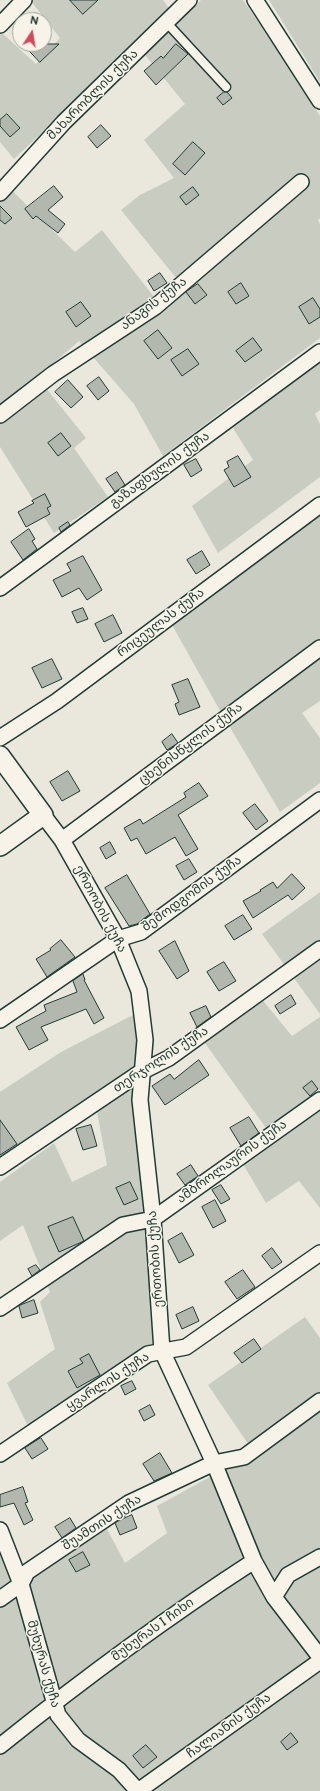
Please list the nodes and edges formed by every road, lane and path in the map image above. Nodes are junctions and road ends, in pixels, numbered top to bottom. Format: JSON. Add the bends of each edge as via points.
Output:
{"nodes":[{"id":1,"x":24,"y":0,"type":"edge"},
{"id":2,"x":189,"y":0,"type":"edge"},
{"id":3,"x":255,"y":0,"type":"edge"},
{"id":4,"x":166,"y":22,"type":"junction"},
{"id":5,"x":0,"y":25,"type":"edge"},
{"id":6,"x":226,"y":86,"type":"dead end"},
{"id":7,"x":320,"y":101,"type":"edge"},
{"id":8,"x":301,"y":182,"type":"dead end"},
{"id":9,"x":0,"y":193,"type":"edge"},
{"id":10,"x":320,"y":352,"type":"edge"},
{"id":11,"x":0,"y":415,"type":"edge"},
{"id":12,"x":320,"y":505,"type":"edge"},
{"id":13,"x":0,"y":588,"type":"edge"},
{"id":14,"x":320,"y":648,"type":"edge"},
{"id":15,"x":0,"y":738,"type":"edge"},
{"id":16,"x":0,"y":756,"type":"edge"},
{"id":17,"x":320,"y":800,"type":"edge"},
{"id":18,"x":43,"y":815,"type":"junction"},
{"id":19,"x":62,"y":840,"type":"junction"},
{"id":20,"x":0,"y":846,"type":"edge"},
{"id":21,"x":118,"y":939,"type":"junction"},
{"id":22,"x":320,"y":949,"type":"edge"},
{"id":23,"x":0,"y":1020,"type":"edge"},
{"id":24,"x":141,"y":1072,"type":"junction"},
{"id":25,"x":320,"y":1100,"type":"edge"},
{"id":26,"x":0,"y":1167,"type":"edge"},
{"id":27,"x":154,"y":1218,"type":"junction"},
{"id":28,"x":320,"y":1253,"type":"edge"},
{"id":29,"x":0,"y":1308,"type":"edge"},
{"id":30,"x":162,"y":1351,"type":"junction"},
{"id":31,"x":320,"y":1401,"type":"edge"},
{"id":32,"x":0,"y":1454,"type":"edge"},
{"id":33,"x":214,"y":1463,"type":"junction"},
{"id":34,"x":0,"y":1530,"type":"edge"},
{"id":35,"x":320,"y":1557,"type":"edge"},
{"id":36,"x":254,"y":1560,"type":"junction"},
{"id":37,"x":21,"y":1584,"type":"junction"},
{"id":38,"x":274,"y":1597,"type":"junction"},
{"id":39,"x":0,"y":1599,"type":"edge"},
{"id":40,"x":320,"y":1657,"type":"edge"},
{"id":41,"x":320,"y":1661,"type":"edge"},
{"id":42,"x":54,"y":1702,"type":"junction"},
{"id":43,"x":0,"y":1746,"type":"edge"},
{"id":44,"x":138,"y":1791,"type":"edge"}],
"edges":[{"from":1,"to":5,"type":"street"},
{"from":2,"to":4,"type":"street","name":"მახარობლის ქუჩა"},
{"from":3,"to":7,"type":"street"},
{"from":4,"to":6,"type":"lane"},
{"from":4,"to":9,"type":"street","name":"მახარობლის ქუჩა","via":[[64,122]]},
{"from":8,"to":11,"type":"street","name":"ანაგის ქუჩა","via":[[155,307],[53,374]]},
{"from":10,"to":13,"type":"street","name":"გაზაფხულის ქუჩა"},
{"from":12,"to":15,"type":"street","name":"რიცეულას ქუჩა","via":[[57,701]]},
{"from":14,"to":19,"type":"street","name":"ცხენისწყლის ქუჩა"},
{"from":16,"to":18,"type":"street"},
{"from":17,"to":21,"type":"street","name":"შემოდგომის ქუჩა","via":[[141,932]]},
{"from":18,"to":19,"type":"street","name":"ერთობის ქუჩა"},
{"from":18,"to":20,"type":"street"},
{"from":19,"to":21,"type":"street","name":"ერთობის ქუჩა"},
{"from":21,"to":23,"type":"street","name":"შემოდგომის ქუჩა"},
{"from":21,"to":24,"type":"street","name":"ერთობის ქუჩა","via":[[139,991],[145,1040]]},
{"from":22,"to":24,"type":"street","name":"თერჯოლის ქუჩა","via":[[170,1058]]},
{"from":24,"to":26,"type":"street","name":"თერჯოლის ქუჩა"},
{"from":24,"to":27,"type":"street","name":"ერთობის ქუჩა","via":[[140,1100]]},
{"from":25,"to":27,"type":"street","name":"ამბროლაურის ქუჩა"},
{"from":27,"to":29,"type":"street","name":"ამბროლაურის ქუჩა","via":[[123,1225]]},
{"from":27,"to":30,"type":"street","name":"ერთობის ქუჩა"},
{"from":28,"to":30,"type":"street","name":"ყვარლის ქუჩა","via":[[186,1347]]},
{"from":30,"to":32,"type":"street","name":"ყვარლის ქუჩა","via":[[148,1354]]},
{"from":30,"to":33,"type":"street","name":"ერთობის ქუჩა"},
{"from":31,"to":33,"type":"street","name":"შუამთის ქუჩა","via":[[244,1457]]},
{"from":33,"to":36,"type":"street","name":"ერთობის ქუჩა"},
{"from":33,"to":37,"type":"street","name":"შუამთის ქუჩა","via":[[129,1503],[27,1572]]},
{"from":34,"to":37,"type":"street","name":"მუხურას ქუჩა"},
{"from":35,"to":38,"type":"street","via":[[288,1574]]},
{"from":36,"to":38,"type":"street","name":"ერთობის ქუჩა"},
{"from":36,"to":42,"type":"street","name":"მუხურას I ჩიხი","via":[[184,1607]]},
{"from":37,"to":39,"type":"street","name":"შუამთის ქუჩა"},
{"from":37,"to":42,"type":"street","name":"მუხურას ქუჩა"},
{"from":38,"to":40,"type":"street","name":"ერთობის ქუჩა"},
{"from":41,"to":44,"type":"street","name":"ჩალიანის ქუჩა"},
{"from":42,"to":43,"type":"street","name":"მუხურას I ჩიხი"},
{"from":42,"to":44,"type":"street","name":"მუხურას ქუჩა","via":[[58,1715],[78,1740],[118,1770]]}]}
